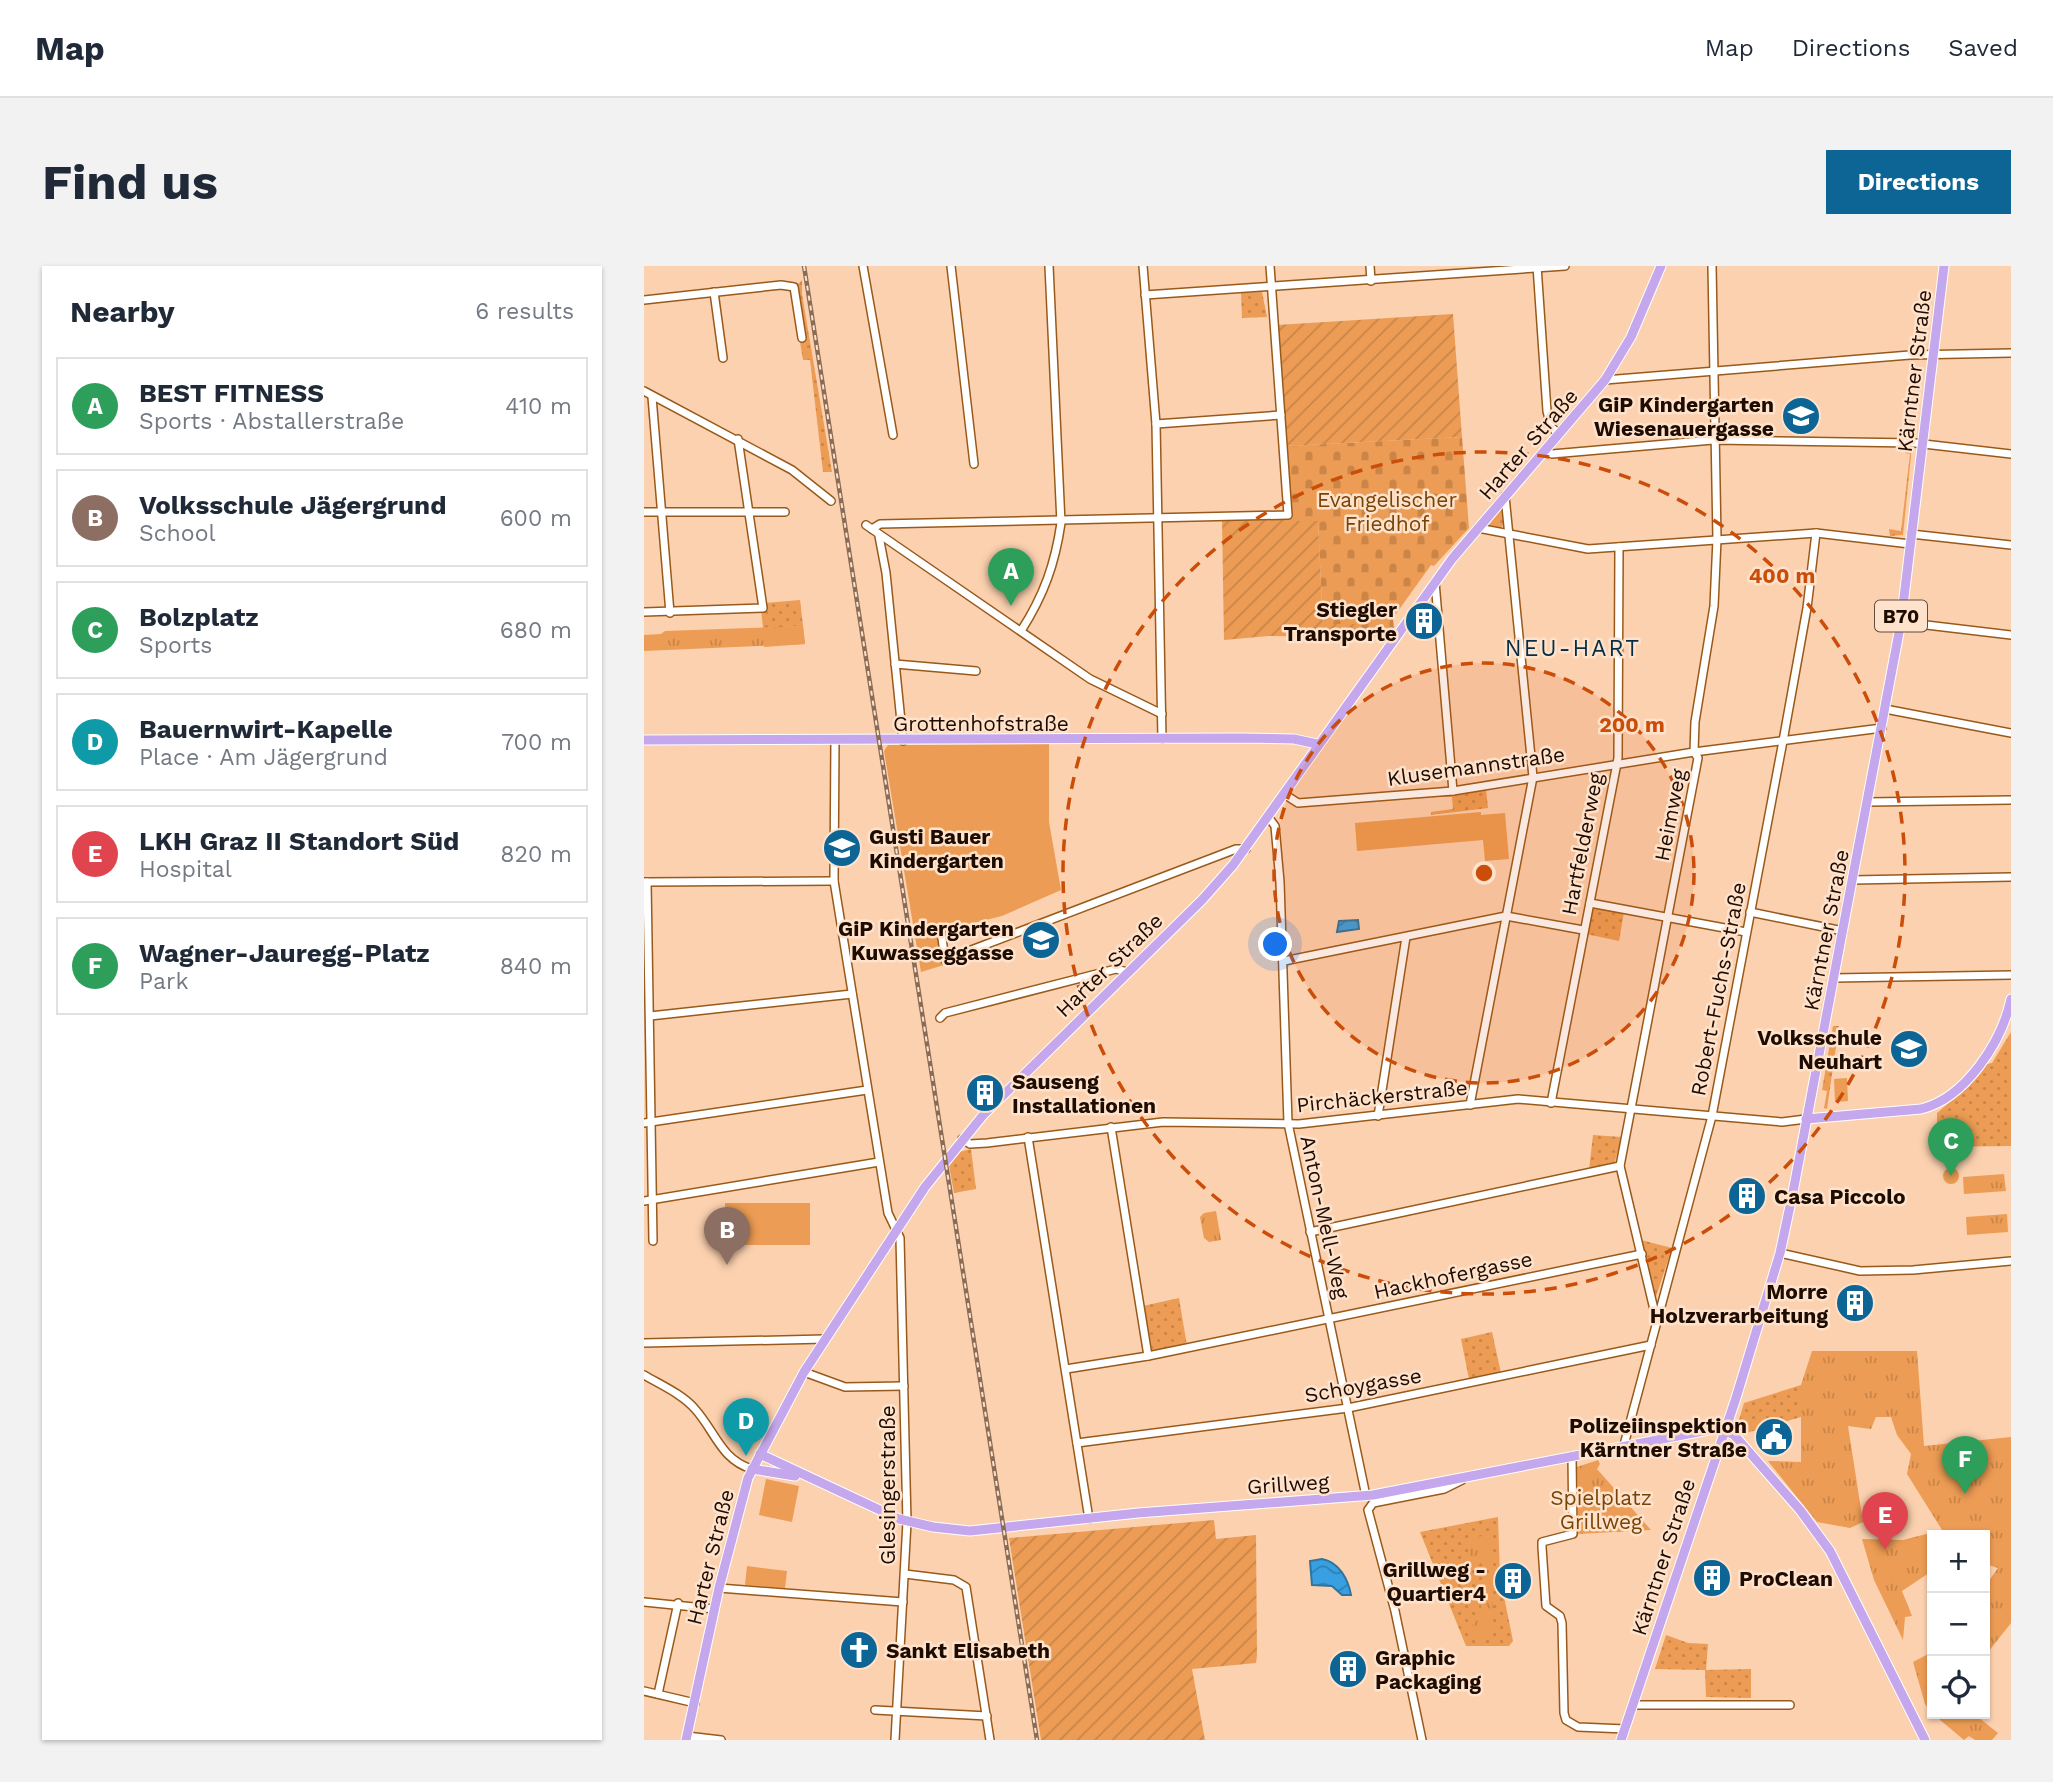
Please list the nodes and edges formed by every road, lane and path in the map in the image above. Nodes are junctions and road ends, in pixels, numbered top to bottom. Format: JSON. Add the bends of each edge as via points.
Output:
{"nodes":[{"id":1,"x":863,"y":266,"type":"edge"},
{"id":2,"x":951,"y":266,"type":"edge"},
{"id":3,"x":1049,"y":266,"type":"edge"},
{"id":4,"x":1143,"y":266,"type":"edge"},
{"id":5,"x":1270,"y":266,"type":"edge"},
{"id":6,"x":1370,"y":266,"type":"edge"},
{"id":7,"x":1448,"y":266,"type":"edge"},
{"id":8,"x":1565,"y":266,"type":"edge"},
{"id":9,"x":1661,"y":266,"type":"edge"},
{"id":10,"x":1712,"y":266,"type":"edge"},
{"id":11,"x":1944,"y":266,"type":"edge"},
{"id":12,"x":1537,"y":267,"type":"edge"},
{"id":13,"x":1448,"y":276,"type":"junction"},
{"id":14,"x":1371,"y":281,"type":"junction"},
{"id":15,"x":1270,"y":288,"type":"junction"},
{"id":16,"x":715,"y":292,"type":"junction"},
{"id":17,"x":1145,"y":295,"type":"junction"},
{"id":18,"x":644,"y":300,"type":"edge"},
{"id":19,"x":802,"y":338,"type":"dead end"},
{"id":20,"x":2011,"y":353,"type":"edge"},
{"id":21,"x":1934,"y":354,"type":"junction"},
{"id":22,"x":723,"y":358,"type":"dead end"},
{"id":23,"x":1712,"y":370,"type":"junction"},
{"id":24,"x":1605,"y":380,"type":"junction"},
{"id":25,"x":644,"y":391,"type":"edge"},
{"id":26,"x":652,"y":397,"type":"junction"},
{"id":27,"x":1281,"y":415,"type":"junction"},
{"id":28,"x":1156,"y":424,"type":"junction"},
{"id":29,"x":893,"y":435,"type":"dead end"},
{"id":30,"x":1559,"y":435,"type":"junction"},
{"id":31,"x":738,"y":439,"type":"junction"},
{"id":32,"x":1713,"y":440,"type":"junction"},
{"id":33,"x":1923,"y":443,"type":"junction"},
{"id":34,"x":1545,"y":451,"type":"junction"},
{"id":35,"x":2011,"y":453,"type":"edge"},
{"id":36,"x":974,"y":464,"type":"dead end"},
{"id":37,"x":1505,"y":496,"type":"junction"},
{"id":38,"x":831,"y":500,"type":"dead end"},
{"id":39,"x":644,"y":512,"type":"edge"},
{"id":40,"x":661,"y":512,"type":"junction"},
{"id":41,"x":747,"y":512,"type":"junction"},
{"id":42,"x":785,"y":512,"type":"dead end"},
{"id":43,"x":1159,"y":520,"type":"junction"},
{"id":44,"x":1061,"y":523,"type":"junction"},
{"id":45,"x":1478,"y":528,"type":"junction"},
{"id":46,"x":1816,"y":533,"type":"junction"},
{"id":47,"x":879,"y":536,"type":"junction"},
{"id":48,"x":1511,"y":536,"type":"junction"},
{"id":49,"x":1717,"y":538,"type":"junction"},
{"id":50,"x":1911,"y":539,"type":"junction"},
{"id":51,"x":2011,"y":545,"type":"edge"},
{"id":52,"x":1619,"y":547,"type":"junction"},
{"id":53,"x":1435,"y":582,"type":"junction"},
{"id":54,"x":644,"y":612,"type":"edge"},
{"id":55,"x":670,"y":613,"type":"junction"},
{"id":56,"x":1901,"y":622,"type":"junction"},
{"id":57,"x":1021,"y":631,"type":"junction"},
{"id":58,"x":2011,"y":635,"type":"edge"},
{"id":59,"x":895,"y":664,"type":"junction"},
{"id":60,"x":976,"y":671,"type":"dead end"},
{"id":61,"x":1885,"y":709,"type":"junction"},
{"id":62,"x":1162,"y":714,"type":"junction"},
{"id":63,"x":1882,"y":728,"type":"junction"},
{"id":64,"x":2011,"y":733,"type":"edge"},
{"id":65,"x":835,"y":739,"type":"junction"},
{"id":66,"x":1162,"y":739,"type":"junction"},
{"id":67,"x":644,"y":740,"type":"edge"},
{"id":68,"x":902,"y":741,"type":"junction"},
{"id":69,"x":1783,"y":741,"type":"junction"},
{"id":70,"x":1317,"y":744,"type":"junction"},
{"id":71,"x":1694,"y":752,"type":"junction"},
{"id":72,"x":1616,"y":764,"type":"junction"},
{"id":73,"x":1533,"y":777,"type":"junction"},
{"id":74,"x":1453,"y":791,"type":"junction"},
{"id":75,"x":1284,"y":794,"type":"junction"},
{"id":76,"x":2011,"y":800,"type":"edge"},
{"id":77,"x":1868,"y":802,"type":"junction"},
{"id":78,"x":1269,"y":818,"type":"junction"},
{"id":79,"x":1246,"y":849,"type":"junction"},
{"id":80,"x":2011,"y":877,"type":"edge"},
{"id":81,"x":1853,"y":880,"type":"junction"},
{"id":82,"x":834,"y":881,"type":"junction"},
{"id":83,"x":645,"y":882,"type":"edge"},
{"id":84,"x":1590,"y":903,"type":"junction"},
{"id":85,"x":1750,"y":912,"type":"junction"},
{"id":86,"x":1506,"y":916,"type":"junction"},
{"id":87,"x":1668,"y":918,"type":"junction"},
{"id":88,"x":1583,"y":930,"type":"junction"},
{"id":89,"x":941,"y":931,"type":"dead end"},
{"id":90,"x":1843,"y":931,"type":"junction"},
{"id":91,"x":1746,"y":932,"type":"junction"},
{"id":92,"x":646,"y":936,"type":"edge"},
{"id":93,"x":1406,"y":936,"type":"junction"},
{"id":94,"x":1284,"y":961,"type":"junction"},
{"id":95,"x":1127,"y":972,"type":"junction"},
{"id":96,"x":2011,"y":975,"type":"edge"},
{"id":97,"x":1834,"y":978,"type":"junction"},
{"id":98,"x":647,"y":985,"type":"edge"},
{"id":99,"x":852,"y":994,"type":"junction"},
{"id":100,"x":2011,"y":999,"type":"edge"},
{"id":101,"x":650,"y":1016,"type":"junction"},
{"id":102,"x":940,"y":1018,"type":"dead end"},
{"id":103,"x":2007,"y":1028,"type":"edge"},
{"id":104,"x":647,"y":1034,"type":"edge"},
{"id":105,"x":867,"y":1090,"type":"junction"},
{"id":106,"x":1551,"y":1103,"type":"junction"},
{"id":107,"x":1470,"y":1105,"type":"junction"},
{"id":108,"x":1630,"y":1109,"type":"junction"},
{"id":109,"x":1378,"y":1116,"type":"junction"},
{"id":110,"x":1712,"y":1116,"type":"junction"},
{"id":111,"x":1806,"y":1119,"type":"junction"},
{"id":112,"x":648,"y":1122,"type":"edge"},
{"id":113,"x":1287,"y":1123,"type":"junction"},
{"id":114,"x":1111,"y":1127,"type":"junction"},
{"id":115,"x":1028,"y":1137,"type":"junction"},
{"id":116,"x":962,"y":1139,"type":"junction"},
{"id":117,"x":879,"y":1162,"type":"junction"},
{"id":118,"x":1620,"y":1166,"type":"junction"},
{"id":119,"x":648,"y":1200,"type":"edge"},
{"id":120,"x":896,"y":1231,"type":"junction"},
{"id":121,"x":1310,"y":1232,"type":"junction"},
{"id":122,"x":653,"y":1241,"type":"dead end"},
{"id":123,"x":1780,"y":1253,"type":"junction"},
{"id":124,"x":1642,"y":1254,"type":"junction"},
{"id":125,"x":2011,"y":1261,"type":"edge"},
{"id":126,"x":1328,"y":1319,"type":"junction"},
{"id":127,"x":1657,"y":1322,"type":"junction"},
{"id":128,"x":825,"y":1339,"type":"junction"},
{"id":129,"x":644,"y":1343,"type":"edge"},
{"id":130,"x":1651,"y":1345,"type":"junction"},
{"id":131,"x":1149,"y":1356,"type":"junction"},
{"id":132,"x":1066,"y":1369,"type":"junction"},
{"id":133,"x":804,"y":1371,"type":"junction"},
{"id":134,"x":644,"y":1375,"type":"edge"},
{"id":135,"x":904,"y":1386,"type":"junction"},
{"id":136,"x":1348,"y":1408,"type":"junction"},
{"id":137,"x":1724,"y":1430,"type":"junction"},
{"id":138,"x":1077,"y":1443,"type":"junction"},
{"id":139,"x":1624,"y":1445,"type":"junction"},
{"id":140,"x":760,"y":1454,"type":"junction"},
{"id":141,"x":1572,"y":1456,"type":"junction"},
{"id":142,"x":752,"y":1469,"type":"junction"},
{"id":143,"x":1463,"y":1479,"type":"junction"},
{"id":144,"x":811,"y":1480,"type":"junction"},
{"id":145,"x":1366,"y":1496,"type":"junction"},
{"id":146,"x":1089,"y":1519,"type":"junction"},
{"id":147,"x":907,"y":1522,"type":"junction"},
{"id":148,"x":905,"y":1574,"type":"junction"},
{"id":149,"x":719,"y":1588,"type":"junction"},
{"id":150,"x":644,"y":1602,"type":"edge"},
{"id":151,"x":903,"y":1602,"type":"junction"},
{"id":152,"x":678,"y":1604,"type":"junction"},
{"id":153,"x":714,"y":1609,"type":"junction"},
{"id":154,"x":644,"y":1691,"type":"edge"},
{"id":155,"x":658,"y":1694,"type":"junction"},
{"id":156,"x":695,"y":1703,"type":"junction"},
{"id":157,"x":1634,"y":1705,"type":"junction"},
{"id":158,"x":1790,"y":1705,"type":"dead end"},
{"id":159,"x":875,"y":1710,"type":"dead end"},
{"id":160,"x":898,"y":1712,"type":"junction"},
{"id":161,"x":987,"y":1716,"type":"junction"},
{"id":162,"x":1625,"y":1729,"type":"junction"},
{"id":163,"x":687,"y":1738,"type":"edge"},
{"id":164,"x":721,"y":1740,"type":"edge"},
{"id":165,"x":894,"y":1740,"type":"edge"},
{"id":166,"x":990,"y":1740,"type":"edge"},
{"id":167,"x":1422,"y":1740,"type":"edge"},
{"id":168,"x":1621,"y":1740,"type":"edge"},
{"id":169,"x":1925,"y":1740,"type":"edge"}],
"edges":[{"from":1,"to":29,"type":"street"},
{"from":2,"to":36,"type":"street"},
{"from":3,"to":44,"type":"street"},
{"from":4,"to":17,"type":"street"},
{"from":5,"to":15,"type":"street"},
{"from":6,"to":14,"type":"street"},
{"from":7,"to":13,"type":"street"},
{"from":8,"to":12,"type":"street"},
{"from":9,"to":24,"type":"main road","name":"Harter Straße"},
{"from":10,"to":23,"type":"street","name":"Heimweg"},
{"from":11,"to":21,"type":"main road","name":"Kärntner Straße","number":"B70"},
{"from":12,"to":13,"type":"street"},
{"from":12,"to":30,"type":"street","via":[[1547,411],[1551,427]]},
{"from":13,"to":14,"type":"street"},
{"from":14,"to":15,"type":"street"},
{"from":15,"to":17,"type":"street"},
{"from":15,"to":27,"type":"street"},
{"from":16,"to":18,"type":"street"},
{"from":16,"to":19,"type":"street","via":[[794,287]]},
{"from":16,"to":22,"type":"street"},
{"from":17,"to":28,"type":"street"},
{"from":20,"to":21,"type":"street"},
{"from":21,"to":23,"type":"street"},
{"from":21,"to":33,"type":"main road","name":"Kärntner Straße","number":"B70"},
{"from":23,"to":24,"type":"street"},
{"from":23,"to":32,"type":"street","name":"Heimweg"},
{"from":24,"to":30,"type":"main road","name":"Harter Straße"},
{"from":25,"to":26,"type":"street"},
{"from":26,"to":31,"type":"street"},
{"from":26,"to":40,"type":"street"},
{"from":27,"to":28,"type":"street"},
{"from":27,"to":43,"type":"street","via":[[1288,515]]},
{"from":28,"to":43,"type":"street"},
{"from":30,"to":34,"type":"main road","name":"Harter Straße"},
{"from":31,"to":38,"type":"street","via":[[792,470]]},
{"from":31,"to":41,"type":"street"},
{"from":32,"to":33,"type":"street"},
{"from":32,"to":34,"type":"street"},
{"from":32,"to":49,"type":"street","name":"Heimweg"},
{"from":33,"to":35,"type":"street"},
{"from":33,"to":50,"type":"main road","name":"Kärntner Straße","number":"B70"},
{"from":34,"to":37,"type":"main road","name":"Harter Straße"},
{"from":37,"to":45,"type":"main road","name":"Harter Straße"},
{"from":37,"to":48,"type":"street"},
{"from":39,"to":40,"type":"street"},
{"from":40,"to":41,"type":"street"},
{"from":40,"to":55,"type":"street"},
{"from":41,"to":42,"type":"street"},
{"from":41,"to":55,"type":"street","via":[[763,608]]},
{"from":43,"to":44,"type":"street"},
{"from":43,"to":62,"type":"street"},
{"from":44,"to":47,"type":"street","via":[[869,527]]},
{"from":44,"to":57,"type":"street","via":[[1055,564],[1041,600]]},
{"from":45,"to":48,"type":"street"},
{"from":45,"to":53,"type":"main road","name":"Harter Straße"},
{"from":46,"to":49,"type":"street"},
{"from":46,"to":50,"type":"street"},
{"from":46,"to":69,"type":"street","name":"Robert-Fuchs-Straße"},
{"from":47,"to":57,"type":"street"},
{"from":47,"to":59,"type":"street"},
{"from":48,"to":52,"type":"street","via":[[1588,549]]},
{"from":48,"to":73,"type":"street"},
{"from":49,"to":52,"type":"street"},
{"from":49,"to":71,"type":"street","name":"Heimweg","via":[[1714,606]]},
{"from":50,"to":51,"type":"street"},
{"from":50,"to":56,"type":"main road","name":"Kärntner Straße","number":"B70"},
{"from":52,"to":72,"type":"street","name":"Hartfelderweg"},
{"from":53,"to":70,"type":"main road","name":"Harter Straße"},
{"from":53,"to":74,"type":"street"},
{"from":54,"to":55,"type":"street"},
{"from":56,"to":58,"type":"street"},
{"from":56,"to":61,"type":"main road","name":"Kärntner Straße","number":"B70"},
{"from":57,"to":62,"type":"street","via":[[1090,679]]},
{"from":59,"to":60,"type":"street"},
{"from":59,"to":68,"type":"street"},
{"from":61,"to":63,"type":"main road","name":"Kärntner Straße","number":"B70"},
{"from":61,"to":64,"type":"street"},
{"from":62,"to":66,"type":"street"},
{"from":63,"to":69,"type":"street","name":"Klusemannstraße"},
{"from":63,"to":77,"type":"main road","name":"Kärntner Straße","number":"B70"},
{"from":65,"to":67,"type":"main road","name":"Grottenhofstraße"},
{"from":65,"to":68,"type":"main road","name":"Grottenhofstraße"},
{"from":65,"to":82,"type":"street","name":"Glesingerstraße"},
{"from":66,"to":68,"type":"main road","name":"Grottenhofstraße"},
{"from":66,"to":70,"type":"main road","name":"Grottenhofstraße","via":[[1294,739]]},
{"from":69,"to":71,"type":"street","name":"Klusemannstraße"},
{"from":69,"to":85,"type":"street","name":"Robert-Fuchs-Straße"},
{"from":70,"to":75,"type":"main road","name":"Harter Straße"},
{"from":71,"to":72,"type":"street","name":"Klusemannstraße"},
{"from":71,"to":87,"type":"street","name":"Heimweg","via":[[1698,758]]},
{"from":72,"to":73,"type":"street","name":"Klusemannstraße"},
{"from":72,"to":84,"type":"street","name":"Hartfelderweg"},
{"from":73,"to":74,"type":"street","name":"Klusemannstraße"},
{"from":73,"to":86,"type":"street"},
{"from":74,"to":75,"type":"street","name":"Klusemannstraße","via":[[1306,803]]},
{"from":75,"to":78,"type":"main road","name":"Harter Straße"},
{"from":76,"to":77,"type":"street"},
{"from":77,"to":81,"type":"main road","name":"Kärntner Straße","number":"B70"},
{"from":78,"to":79,"type":"main road","name":"Harter Straße"},
{"from":78,"to":94,"type":"street","name":"Anton-Mell-Weg","via":[[1275,826]]},
{"from":79,"to":89,"type":"street","via":[[945,960]]},
{"from":79,"to":95,"type":"main road","name":"Harter Straße","via":[[1202,900]]},
{"from":80,"to":81,"type":"street"},
{"from":81,"to":90,"type":"main road","name":"Kärntner Straße","number":"B70"},
{"from":82,"to":83,"type":"street"},
{"from":82,"to":99,"type":"street","name":"Glesingerstraße"},
{"from":83,"to":92,"type":"street"},
{"from":84,"to":87,"type":"street"},
{"from":84,"to":88,"type":"street","name":"Hartfelderweg"},
{"from":85,"to":90,"type":"street"},
{"from":85,"to":91,"type":"street","name":"Robert-Fuchs-Straße"},
{"from":86,"to":88,"type":"street"},
{"from":86,"to":93,"type":"street"},
{"from":86,"to":107,"type":"street"},
{"from":87,"to":91,"type":"street"},
{"from":87,"to":108,"type":"street","name":"Heimweg"},
{"from":88,"to":106,"type":"street","name":"Hartfelderweg"},
{"from":90,"to":97,"type":"main road","name":"Kärntner Straße","number":"B70"},
{"from":91,"to":110,"type":"street","name":"Robert-Fuchs-Straße"},
{"from":92,"to":98,"type":"street"},
{"from":93,"to":94,"type":"street"},
{"from":93,"to":109,"type":"street"},
{"from":94,"to":113,"type":"street","name":"Anton-Mell-Weg"},
{"from":95,"to":102,"type":"street","via":[[1116,970],[945,1013]]},
{"from":95,"to":116,"type":"main road","name":"Harter Straße"},
{"from":96,"to":97,"type":"street"},
{"from":97,"to":111,"type":"main road","name":"Kärntner Straße","number":"B70"},
{"from":98,"to":101,"type":"street"},
{"from":99,"to":101,"type":"street"},
{"from":99,"to":105,"type":"street","name":"Glesingerstraße"},
{"from":100,"to":103,"type":"main road"},
{"from":101,"to":104,"type":"street"},
{"from":103,"to":111,"type":"main road","via":[[1966,1079],[1936,1105]]},
{"from":104,"to":112,"type":"street"},
{"from":105,"to":112,"type":"street"},
{"from":105,"to":117,"type":"street","name":"Glesingerstraße"},
{"from":106,"to":107,"type":"street","name":"Pirchäckerstraße","via":[[1518,1099]]},
{"from":106,"to":108,"type":"street","name":"Pirchäckerstraße"},
{"from":107,"to":109,"type":"street","name":"Pirchäckerstraße"},
{"from":108,"to":110,"type":"street","name":"Pirchäckerstraße"},
{"from":108,"to":118,"type":"street","name":"Heimweg"},
{"from":109,"to":113,"type":"street","name":"Pirchäckerstraße"},
{"from":110,"to":111,"type":"street","name":"Pirchäckerstraße"},
{"from":110,"to":127,"type":"street","name":"Robert-Fuchs-Straße"},
{"from":111,"to":123,"type":"main road","name":"Kärntner Straße","number":"B70"},
{"from":112,"to":119,"type":"street"},
{"from":113,"to":114,"type":"street","name":"Pirchäckerstraße"},
{"from":113,"to":121,"type":"street","name":"Anton-Mell-Weg"},
{"from":114,"to":115,"type":"street","name":"Pirchäckerstraße"},
{"from":114,"to":131,"type":"street"},
{"from":115,"to":116,"type":"street","name":"Pirchäckerstraße","via":[[973,1144]]},
{"from":115,"to":132,"type":"street"},
{"from":116,"to":120,"type":"main road","name":"Harter Straße"},
{"from":117,"to":119,"type":"street"},
{"from":117,"to":120,"type":"street","name":"Glesingerstraße"},
{"from":118,"to":121,"type":"street"},
{"from":118,"to":124,"type":"street","name":"Heimweg"},
{"from":119,"to":122,"type":"street"},
{"from":120,"to":128,"type":"main road","name":"Harter Straße"},
{"from":120,"to":135,"type":"street","name":"Glesingerstraße","via":[[900,1238]]},
{"from":121,"to":126,"type":"street","name":"Anton-Mell-Weg"},
{"from":123,"to":125,"type":"street","via":[[1860,1271]]},
{"from":123,"to":137,"type":"main road","name":"Kärntner Straße","number":"B70"},
{"from":124,"to":126,"type":"street","name":"Hackhofergasse"},
{"from":124,"to":127,"type":"street","name":"Heimweg"},
{"from":126,"to":131,"type":"street","name":"Hackhofergasse"},
{"from":126,"to":136,"type":"street","name":"Anton-Mell-Weg"},
{"from":127,"to":130,"type":"street","name":"Robert-Fuchs-Straße"},
{"from":128,"to":129,"type":"street"},
{"from":128,"to":133,"type":"main road","name":"Harter Straße"},
{"from":130,"to":136,"type":"street","name":"Schoygasse"},
{"from":130,"to":139,"type":"street","name":"Robert-Fuchs-Straße"},
{"from":131,"to":132,"type":"street","name":"Hackhofergasse"},
{"from":132,"to":138,"type":"street"},
{"from":133,"to":135,"type":"street","via":[[845,1387]]},
{"from":133,"to":140,"type":"main road","name":"Harter Straße"},
{"from":134,"to":142,"type":"street","via":[[696,1410],[727,1455]]},
{"from":135,"to":147,"type":"street","name":"Glesingerstraße"},
{"from":136,"to":138,"type":"street","name":"Schoygasse"},
{"from":136,"to":145,"type":"street","name":"Anton-Mell-Weg"},
{"from":137,"to":139,"type":"main road","name":"Grillweg"},
{"from":137,"to":157,"type":"main road","name":"Kärntner Straße","number":"B70"},
{"from":137,"to":169,"type":"main road","via":[[1785,1493],[1830,1551]]},
{"from":138,"to":146,"type":"street"},
{"from":139,"to":141,"type":"main road","name":"Grillweg"},
{"from":140,"to":142,"type":"main road","name":"Harter Straße"},
{"from":140,"to":144,"type":"main road"},
{"from":141,"to":143,"type":"main road","name":"Grillweg"},
{"from":141,"to":162,"type":"street","via":[[1573,1534],[1542,1542],[1546,1606],[1562,1623],[1566,1720],[1578,1727]]},
{"from":142,"to":144,"type":"main road"},
{"from":142,"to":149,"type":"main road","name":"Harter Straße"},
{"from":143,"to":145,"type":"main road","name":"Grillweg"},
{"from":143,"to":167,"type":"street","via":[[1444,1489],[1373,1503],[1368,1510]]},
{"from":144,"to":147,"type":"main road","name":"Grillweg"},
{"from":145,"to":146,"type":"main road","name":"Grillweg"},
{"from":146,"to":147,"type":"main road","name":"Grillweg","via":[[954,1530]]},
{"from":147,"to":148,"type":"street","name":"Glesingerstraße"},
{"from":148,"to":151,"type":"street","name":"Glesingerstraße"},
{"from":148,"to":161,"type":"street","via":[[954,1580],[966,1587]]},
{"from":149,"to":151,"type":"street"},
{"from":149,"to":153,"type":"main road","name":"Harter Straße"},
{"from":150,"to":152,"type":"street"},
{"from":151,"to":160,"type":"street","name":"Glesingerstraße"},
{"from":152,"to":153,"type":"street"},
{"from":152,"to":155,"type":"street"},
{"from":153,"to":156,"type":"main road","name":"Harter Straße"},
{"from":154,"to":155,"type":"street"},
{"from":155,"to":156,"type":"street"},
{"from":156,"to":163,"type":"main road","name":"Harter Straße"},
{"from":157,"to":158,"type":"street"},
{"from":157,"to":162,"type":"main road","name":"Kärntner Straße","number":"B70"},
{"from":159,"to":160,"type":"street"},
{"from":160,"to":161,"type":"street"},
{"from":160,"to":165,"type":"street","name":"Glesingerstraße"},
{"from":161,"to":166,"type":"street"},
{"from":162,"to":168,"type":"main road","name":"Kärntner Straße","number":"B70"},
{"from":163,"to":164,"type":"street"}]}
